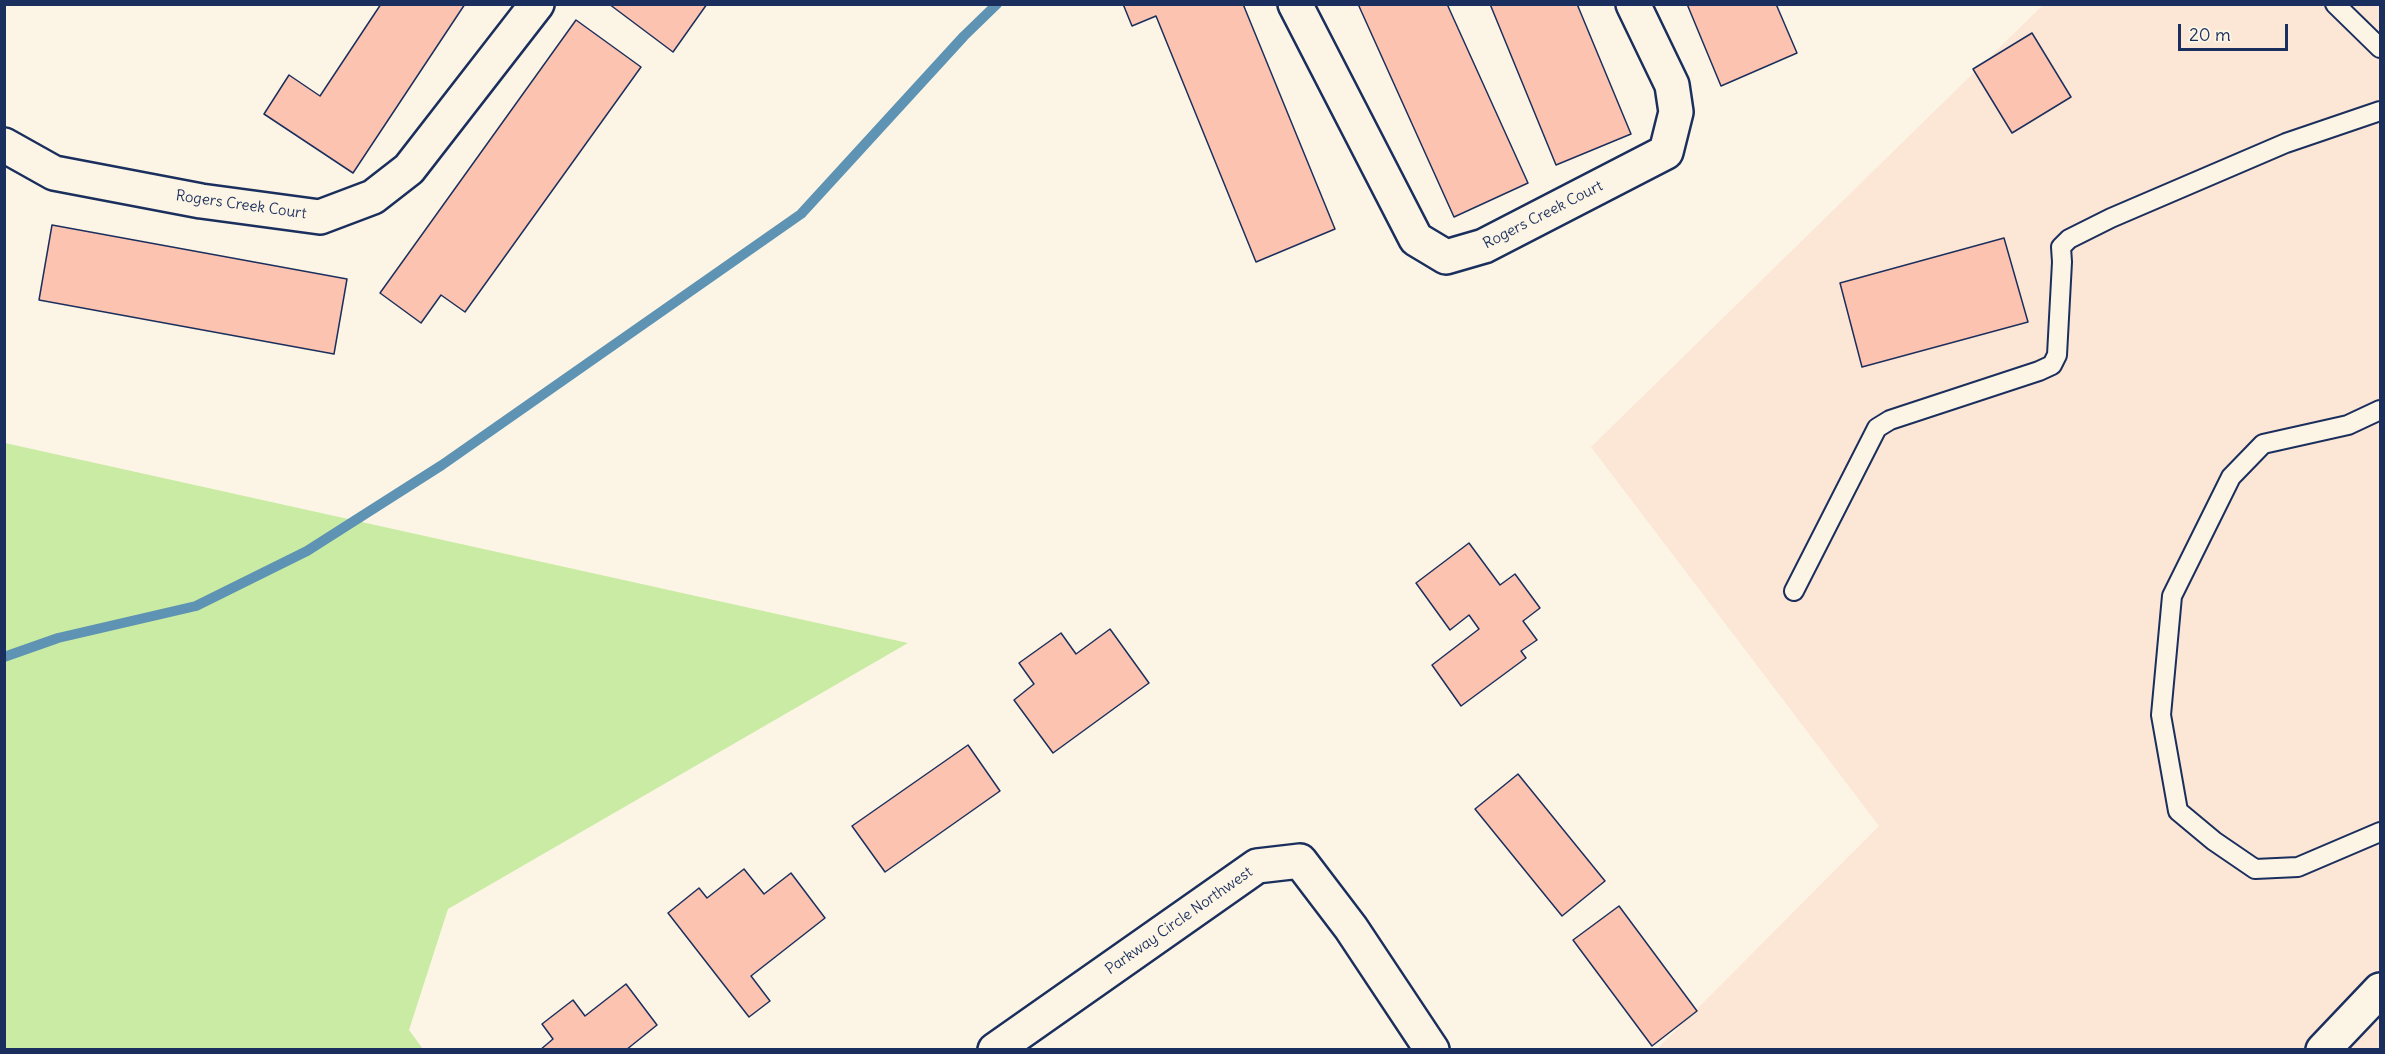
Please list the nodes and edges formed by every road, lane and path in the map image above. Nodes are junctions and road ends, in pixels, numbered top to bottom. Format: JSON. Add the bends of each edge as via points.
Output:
{"nodes":[{"id":1,"x":537,"y":4,"type":"edge"},
{"id":2,"x":1295,"y":4,"type":"edge"},
{"id":3,"x":1633,"y":4,"type":"edge"},
{"id":4,"x":2335,"y":4,"type":"edge"},
{"id":5,"x":2380,"y":48,"type":"edge"},
{"id":6,"x":2380,"y":111,"type":"edge"},
{"id":7,"x":4,"y":145,"type":"edge"},
{"id":8,"x":2377,"y":417,"type":"edge"},
{"id":9,"x":1794,"y":591,"type":"dead end"},
{"id":10,"x":2380,"y":832,"type":"edge"},
{"id":11,"x":2380,"y":990,"type":"edge"},
{"id":12,"x":994,"y":1050,"type":"edge"},
{"id":13,"x":1432,"y":1050,"type":"edge"},
{"id":14,"x":2323,"y":1050,"type":"edge"}],
"edges":[{"from":1,"to":7,"type":"street","name":"Rogers Creek Court","via":[[409,169],[373,197],[320,217],[201,201],[54,173]]},
{"from":2,"to":3,"type":"street","name":"Rogers Creek Court","via":[[1416,239],[1446,257],[1484,246],[1666,152],[1676,112],[1672,85]]},
{"from":4,"to":5,"type":"lane"},
{"from":6,"to":9,"type":"lane","via":[[2286,143],[2069,239],[2061,247],[2057,355],[2052,365],[1876,428]]},
{"from":8,"to":10,"type":"lane","via":[[2263,444],[2231,477],[2172,596],[2161,714],[2178,811],[2255,869],[2298,867]]},
{"from":11,"to":14,"type":"street"},
{"from":12,"to":13,"type":"street","name":"Parkway Circle Northwest","via":[[1257,866],[1300,861],[1351,928]]}]}
